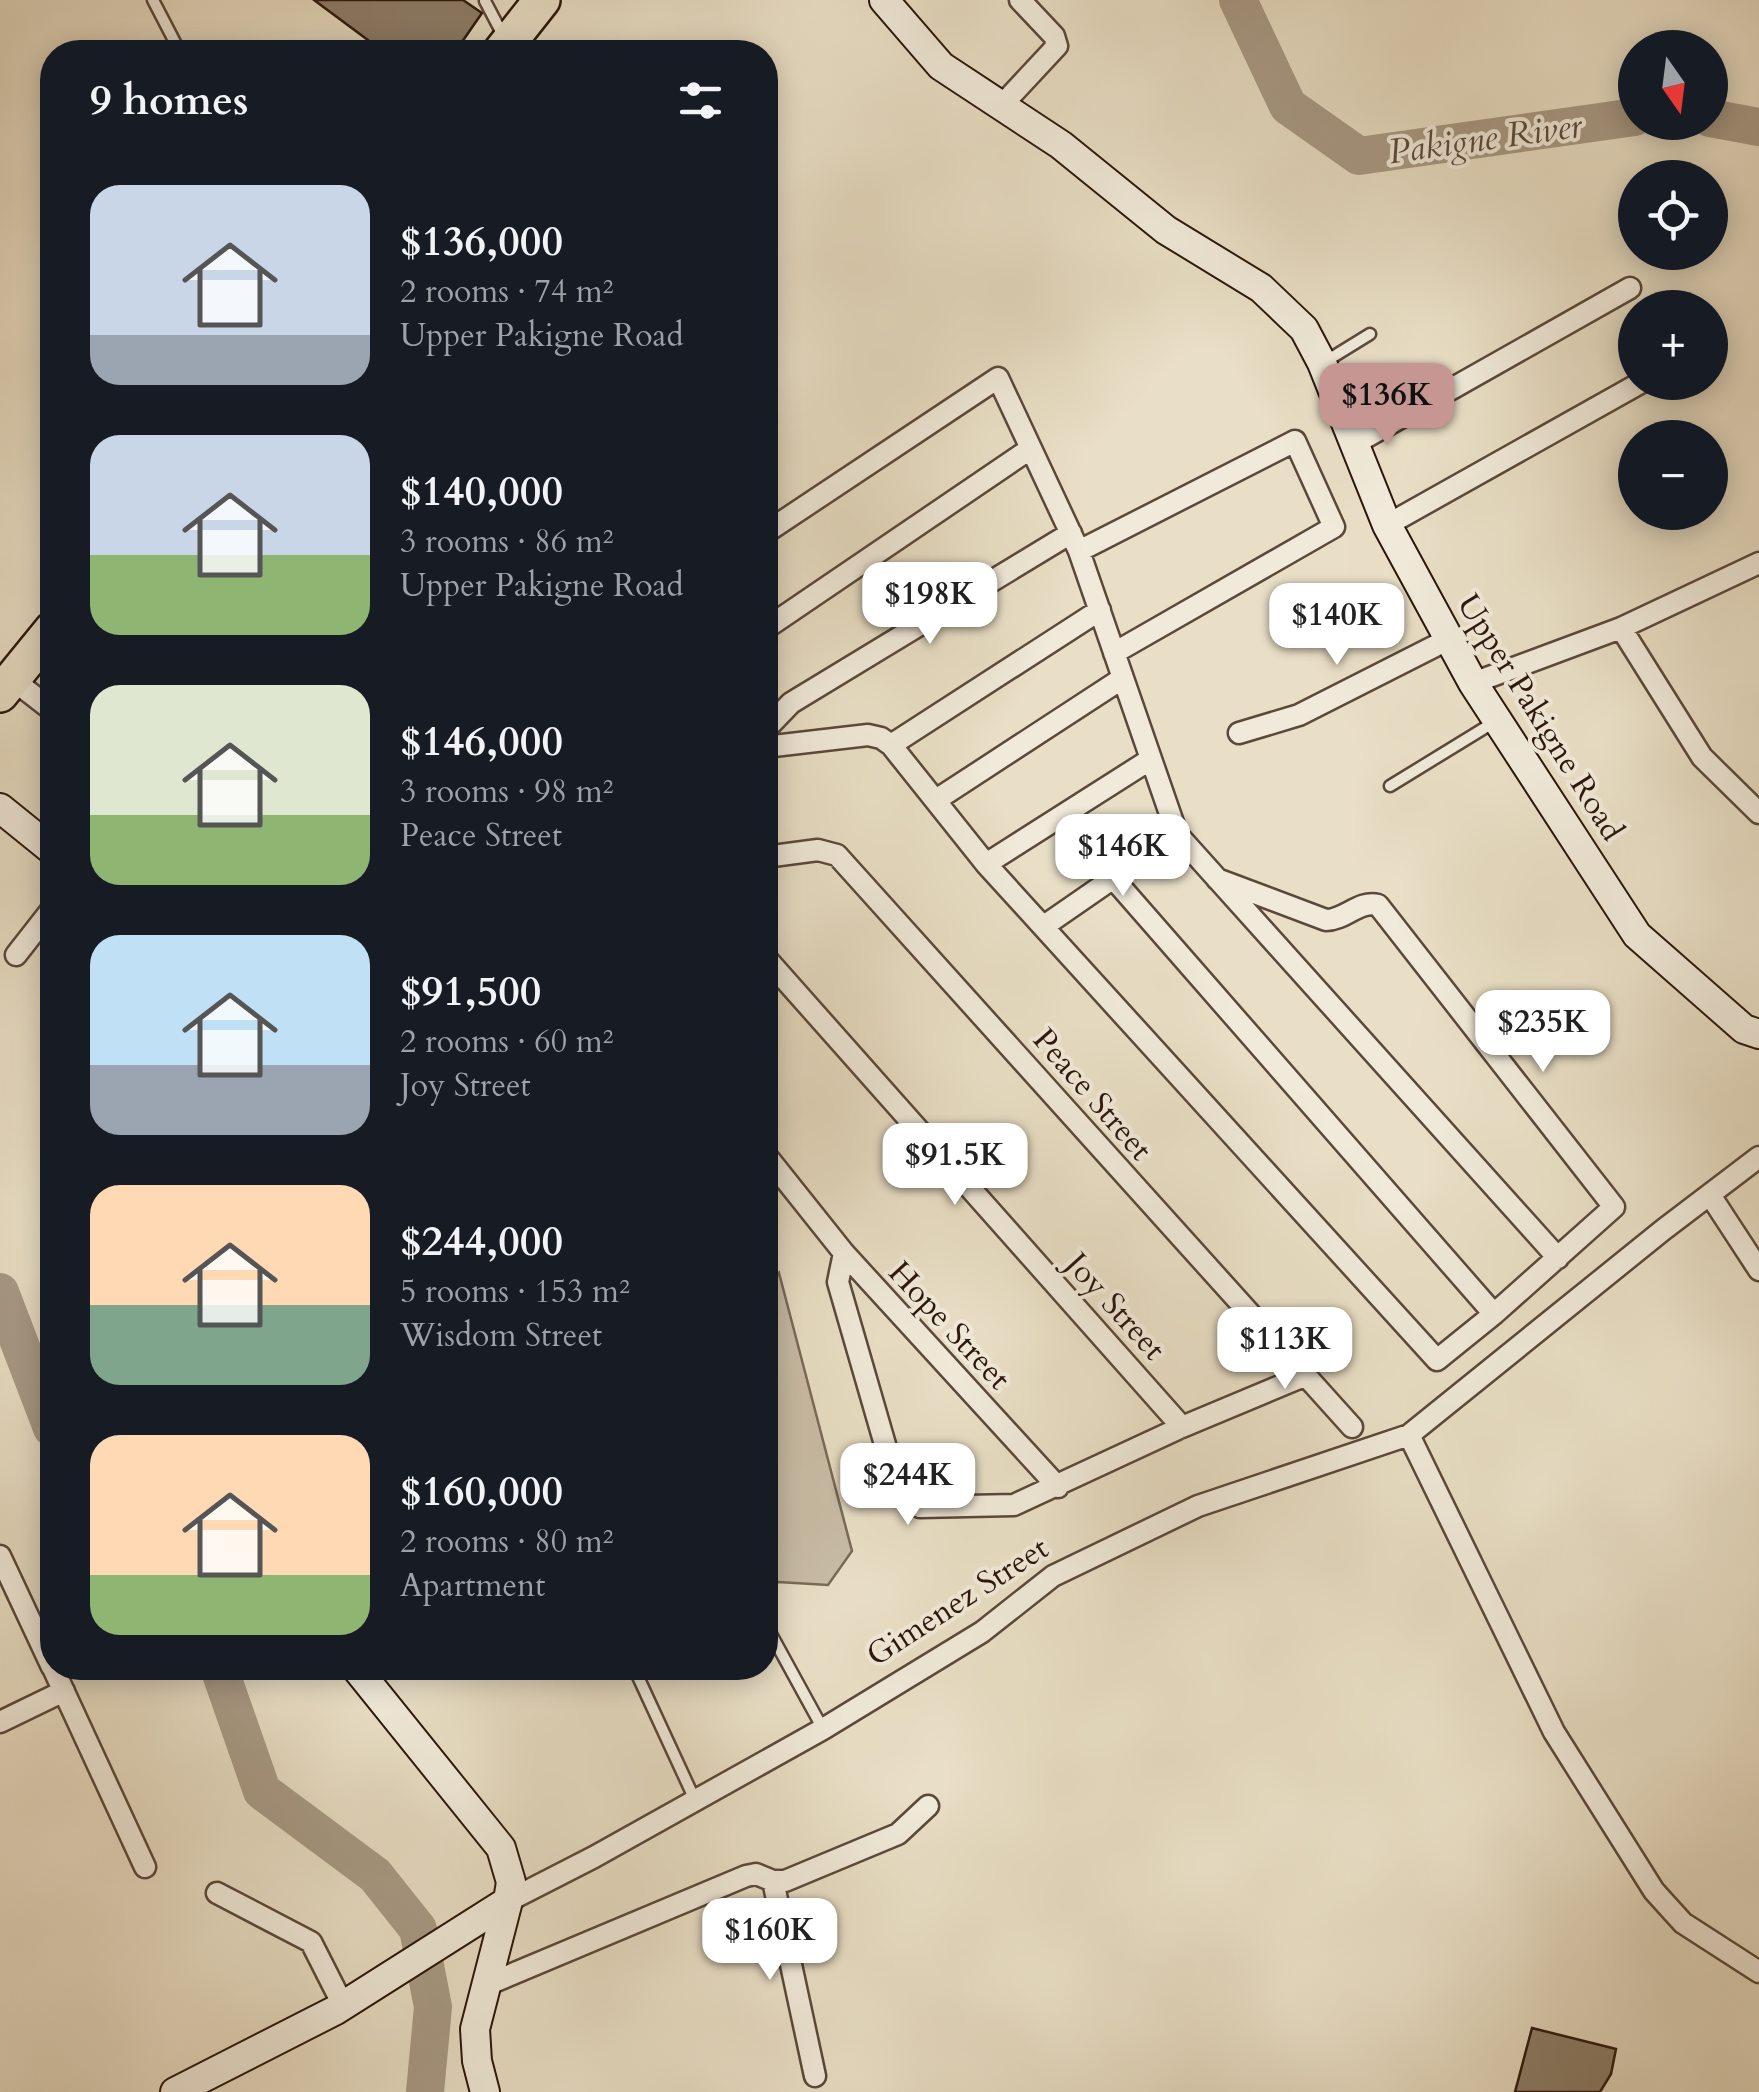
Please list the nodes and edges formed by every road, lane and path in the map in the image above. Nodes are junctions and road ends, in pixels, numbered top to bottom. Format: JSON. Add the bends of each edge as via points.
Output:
{"nodes":[{"id":1,"x":153,"y":0,"type":"edge"},
{"id":2,"x":542,"y":0,"type":"edge"},
{"id":3,"x":884,"y":0,"type":"edge"},
{"id":4,"x":1020,"y":0,"type":"edge"},
{"id":5,"x":485,"y":1,"type":"edge"},
{"id":6,"x":174,"y":40,"type":"edge"},
{"id":7,"x":501,"y":40,"type":"edge"},
{"id":8,"x":510,"y":40,"type":"edge"},
{"id":9,"x":1002,"y":106,"type":"junction"},
{"id":10,"x":1630,"y":288,"type":"dead end"},
{"id":11,"x":1370,"y":334,"type":"dead end"},
{"id":12,"x":1322,"y":363,"type":"junction"},
{"id":13,"x":1618,"y":395,"type":"edge"},
{"id":14,"x":1354,"y":444,"type":"junction"},
{"id":15,"x":1030,"y":449,"type":"junction"},
{"id":16,"x":778,"y":524,"type":"edge"},
{"id":17,"x":1387,"y":525,"type":"junction"},
{"id":18,"x":1075,"y":542,"type":"junction"},
{"id":19,"x":1759,"y":564,"type":"edge"},
{"id":20,"x":1100,"y":610,"type":"junction"},
{"id":21,"x":778,"y":620,"type":"edge"},
{"id":22,"x":1621,"y":628,"type":"junction"},
{"id":23,"x":1449,"y":639,"type":"junction"},
{"id":24,"x":40,"y":645,"type":"edge"},
{"id":25,"x":1114,"y":652,"type":"junction"},
{"id":26,"x":1123,"y":678,"type":"junction"},
{"id":27,"x":1472,"y":683,"type":"junction"},
{"id":28,"x":6,"y":686,"type":"edge"},
{"id":29,"x":40,"y":701,"type":"edge"},
{"id":30,"x":778,"y":716,"type":"edge"},
{"id":31,"x":1497,"y":720,"type":"junction"},
{"id":32,"x":1239,"y":733,"type":"dead end"},
{"id":33,"x":778,"y":745,"type":"edge"},
{"id":34,"x":890,"y":745,"type":"junction"},
{"id":35,"x":1151,"y":759,"type":"junction"},
{"id":36,"x":1390,"y":786,"type":"dead end"},
{"id":37,"x":936,"y":800,"type":"junction"},
{"id":38,"x":0,"y":808,"type":"edge"},
{"id":39,"x":1759,"y":813,"type":"edge"},
{"id":40,"x":1177,"y":834,"type":"junction"},
{"id":41,"x":40,"y":840,"type":"edge"},
{"id":42,"x":778,"y":855,"type":"edge"},
{"id":43,"x":986,"y":864,"type":"junction"},
{"id":44,"x":1112,"y":877,"type":"junction"},
{"id":45,"x":1217,"y":879,"type":"junction"},
{"id":46,"x":40,"y":924,"type":"edge"},
{"id":47,"x":1044,"y":926,"type":"junction"},
{"id":48,"x":16,"y":955,"type":"dead end"},
{"id":49,"x":778,"y":971,"type":"edge"},
{"id":50,"x":1759,"y":1034,"type":"edge"},
{"id":51,"x":1759,"y":1157,"type":"edge"},
{"id":52,"x":778,"y":1170,"type":"edge"},
{"id":53,"x":1710,"y":1195,"type":"junction"},
{"id":54,"x":844,"y":1253,"type":"junction"},
{"id":55,"x":1558,"y":1258,"type":"junction"},
{"id":56,"x":1759,"y":1270,"type":"edge"},
{"id":57,"x":1494,"y":1314,"type":"junction"},
{"id":58,"x":1304,"y":1376,"type":"junction"},
{"id":59,"x":1182,"y":1426,"type":"junction"},
{"id":60,"x":1352,"y":1427,"type":"dead end"},
{"id":61,"x":1409,"y":1435,"type":"junction"},
{"id":62,"x":1058,"y":1487,"type":"junction"},
{"id":63,"x":0,"y":1556,"type":"edge"},
{"id":64,"x":40,"y":1640,"type":"edge"},
{"id":65,"x":778,"y":1646,"type":"edge"},
{"id":66,"x":59,"y":1680,"type":"edge"},
{"id":67,"x":366,"y":1680,"type":"edge"},
{"id":68,"x":640,"y":1680,"type":"edge"},
{"id":69,"x":64,"y":1692,"type":"junction"},
{"id":70,"x":0,"y":1722,"type":"edge"},
{"id":71,"x":822,"y":1729,"type":"junction"},
{"id":72,"x":695,"y":1800,"type":"junction"},
{"id":73,"x":928,"y":1806,"type":"dead end"},
{"id":74,"x":145,"y":1867,"type":"dead end"},
{"id":75,"x":773,"y":1881,"type":"junction"},
{"id":76,"x":217,"y":1893,"type":"dead end"},
{"id":77,"x":508,"y":1901,"type":"junction"},
{"id":78,"x":1759,"y":1972,"type":"edge"},
{"id":79,"x":484,"y":1986,"type":"junction"},
{"id":80,"x":343,"y":2005,"type":"junction"},
{"id":81,"x":816,"y":2076,"type":"dead end"},
{"id":82,"x":175,"y":2092,"type":"edge"},
{"id":83,"x":485,"y":2092,"type":"edge"}],
"edges":[{"from":1,"to":6,"type":"lane"},
{"from":2,"to":8,"type":"highway"},
{"from":3,"to":9,"type":"street","name":"Upper Pakigne Road","via":[[941,66]]},
{"from":4,"to":9,"type":"street","via":[[1057,46]]},
{"from":5,"to":7,"type":"lane"},
{"from":9,"to":12,"type":"street","name":"Upper Pakigne Road","via":[[1061,144],[1166,230],[1260,288],[1304,329]]},
{"from":10,"to":14,"type":"street"},
{"from":11,"to":12,"type":"lane"},
{"from":12,"to":14,"type":"street","name":"Upper Pakigne Road"},
{"from":13,"to":17,"type":"street"},
{"from":14,"to":17,"type":"street","name":"Upper Pakigne Road"},
{"from":15,"to":16,"type":"street","via":[[998,378]]},
{"from":15,"to":18,"type":"street"},
{"from":15,"to":21,"type":"street"},
{"from":17,"to":23,"type":"street","name":"Upper Pakigne Road"},
{"from":18,"to":20,"type":"street"},
{"from":18,"to":25,"type":"street","via":[[1295,441],[1334,527]]},
{"from":18,"to":30,"type":"street","via":[[791,703]]},
{"from":19,"to":22,"type":"street"},
{"from":20,"to":25,"type":"street"},
{"from":20,"to":34,"type":"street"},
{"from":22,"to":27,"type":"street"},
{"from":22,"to":39,"type":"street","via":[[1702,758]]},
{"from":23,"to":27,"type":"street","name":"Upper Pakigne Road"},
{"from":23,"to":32,"type":"street","via":[[1299,715]]},
{"from":24,"to":28,"type":"highway"},
{"from":25,"to":26,"type":"street"},
{"from":26,"to":35,"type":"street"},
{"from":26,"to":37,"type":"street"},
{"from":27,"to":31,"type":"street","name":"Upper Pakigne Road"},
{"from":28,"to":29,"type":"street"},
{"from":31,"to":36,"type":"lane"},
{"from":31,"to":50,"type":"street","name":"Upper Pakigne Road","via":[[1636,935],[1744,1029]]},
{"from":33,"to":34,"type":"street","via":[[868,735]]},
{"from":34,"to":37,"type":"street"},
{"from":35,"to":40,"type":"street"},
{"from":35,"to":43,"type":"street"},
{"from":37,"to":43,"type":"street"},
{"from":38,"to":41,"type":"street"},
{"from":40,"to":44,"type":"street"},
{"from":40,"to":45,"type":"street"},
{"from":42,"to":58,"type":"street","name":"Peace Street","via":[[837,854]]},
{"from":43,"to":47,"type":"street"},
{"from":44,"to":47,"type":"street"},
{"from":44,"to":57,"type":"street"},
{"from":45,"to":55,"type":"street"},
{"from":45,"to":55,"type":"street","via":[[1326,920],[1378,905],[1614,1207]]},
{"from":46,"to":48,"type":"street"},
{"from":47,"to":57,"type":"street","via":[[1436,1360]]},
{"from":49,"to":59,"type":"street","name":"Joy Street"},
{"from":51,"to":53,"type":"street","name":"Gimenez Street"},
{"from":52,"to":54,"type":"street","name":"Hope Street"},
{"from":53,"to":56,"type":"street"},
{"from":53,"to":61,"type":"street","name":"Gimenez Street"},
{"from":54,"to":62,"type":"street","name":"Hope Street"},
{"from":54,"to":62,"type":"street","via":[[838,1282],[895,1479],[920,1506],[1014,1505]]},
{"from":55,"to":57,"type":"street"},
{"from":58,"to":59,"type":"street"},
{"from":58,"to":60,"type":"street","name":"Peace Street"},
{"from":59,"to":62,"type":"street"},
{"from":61,"to":71,"type":"street","name":"Gimenez Street","via":[[1198,1506],[1053,1576],[982,1632]]},
{"from":61,"to":78,"type":"street","via":[[1554,1732],[1654,1891],[1683,1923]]},
{"from":63,"to":64,"type":"street"},
{"from":65,"to":71,"type":"lane"},
{"from":66,"to":69,"type":"street"},
{"from":67,"to":77,"type":"street","via":[[501,1848],[511,1882]]},
{"from":68,"to":72,"type":"lane"},
{"from":69,"to":70,"type":"street"},
{"from":69,"to":74,"type":"street"},
{"from":71,"to":72,"type":"street","name":"Gimenez Street"},
{"from":72,"to":77,"type":"street","name":"Gimenez Street"},
{"from":73,"to":75,"type":"street","via":[[886,1840]]},
{"from":75,"to":79,"type":"street","via":[[746,1876]]},
{"from":75,"to":81,"type":"street"},
{"from":76,"to":80,"type":"street","via":[[311,1942]]},
{"from":77,"to":79,"type":"street"},
{"from":77,"to":80,"type":"street","name":"Gimenez Street"},
{"from":79,"to":83,"type":"street","via":[[474,2029]]},
{"from":80,"to":82,"type":"street","name":"Gimenez Street"}]}
